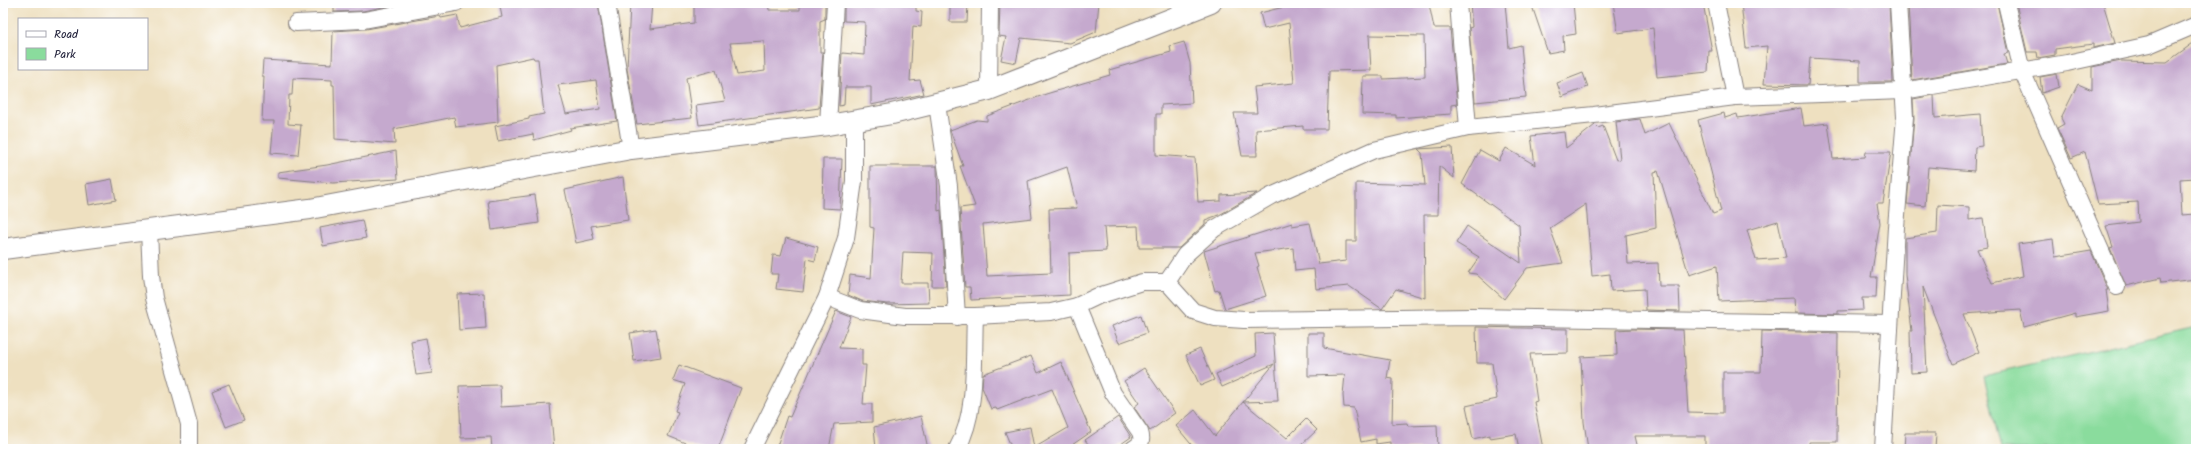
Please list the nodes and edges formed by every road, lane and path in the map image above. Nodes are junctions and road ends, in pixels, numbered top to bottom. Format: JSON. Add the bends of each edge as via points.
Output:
{"nodes":[{"id":1,"x":456,"y":3,"type":"edge"},
{"id":2,"x":608,"y":3,"type":"edge"},
{"id":3,"x":836,"y":3,"type":"edge"},
{"id":4,"x":990,"y":3,"type":"edge"},
{"id":5,"x":1211,"y":3,"type":"edge"},
{"id":6,"x":1458,"y":3,"type":"edge"},
{"id":7,"x":1716,"y":3,"type":"edge"},
{"id":8,"x":1898,"y":3,"type":"edge"},
{"id":9,"x":2006,"y":3,"type":"edge"},
{"id":10,"x":296,"y":23,"type":"dead end"},
{"id":11,"x":2196,"y":25,"type":"edge"},
{"id":12,"x":2022,"y":71,"type":"junction"},
{"id":13,"x":989,"y":90,"type":"junction"},
{"id":14,"x":1903,"y":91,"type":"junction"},
{"id":15,"x":1735,"y":96,"type":"junction"},
{"id":16,"x":937,"y":104,"type":"junction"},
{"id":17,"x":854,"y":120,"type":"junction"},
{"id":18,"x":828,"y":125,"type":"junction"},
{"id":19,"x":1468,"y":128,"type":"junction"},
{"id":20,"x":631,"y":150,"type":"junction"},
{"id":21,"x":149,"y":230,"type":"junction"},
{"id":22,"x":3,"y":249,"type":"edge"},
{"id":23,"x":1167,"y":282,"type":"junction"},
{"id":24,"x":2117,"y":287,"type":"dead end"},
{"id":25,"x":827,"y":297,"type":"junction"},
{"id":26,"x":1078,"y":306,"type":"junction"},
{"id":27,"x":957,"y":316,"type":"junction"},
{"id":28,"x":975,"y":316,"type":"junction"},
{"id":29,"x":1890,"y":324,"type":"junction"},
{"id":30,"x":964,"y":445,"type":"edge"},
{"id":31,"x":189,"y":449,"type":"edge"},
{"id":32,"x":752,"y":449,"type":"edge"},
{"id":33,"x":1133,"y":449,"type":"edge"},
{"id":34,"x":1883,"y":449,"type":"edge"}],
"edges":[{"from":1,"to":10,"type":"street","via":[[364,20]]},
{"from":2,"to":20,"type":"street"},
{"from":3,"to":18,"type":"street"},
{"from":4,"to":13,"type":"street"},
{"from":5,"to":13,"type":"street"},
{"from":6,"to":19,"type":"street"},
{"from":7,"to":15,"type":"street"},
{"from":8,"to":14,"type":"street"},
{"from":9,"to":12,"type":"street"},
{"from":11,"to":12,"type":"street","via":[[2149,45]]},
{"from":12,"to":14,"type":"street"},
{"from":12,"to":24,"type":"street"},
{"from":13,"to":16,"type":"street"},
{"from":14,"to":15,"type":"street"},
{"from":14,"to":29,"type":"street","via":[[1905,117]]},
{"from":15,"to":19,"type":"street","via":[[1594,115]]},
{"from":16,"to":17,"type":"street"},
{"from":16,"to":27,"type":"street","via":[[949,186]]},
{"from":17,"to":18,"type":"street"},
{"from":17,"to":25,"type":"street","via":[[854,181],[846,238]]},
{"from":18,"to":20,"type":"street"},
{"from":19,"to":23,"type":"street","via":[[1374,150],[1271,196],[1214,229],[1184,255]]},
{"from":20,"to":21,"type":"street","via":[[310,209]]},
{"from":21,"to":22,"type":"street"},
{"from":21,"to":31,"type":"street","via":[[154,298],[189,424]]},
{"from":23,"to":26,"type":"street","via":[[1142,282],[1098,296]]},
{"from":23,"to":29,"type":"street","via":[[1193,311],[1215,318],[1244,320],[1472,317]]},
{"from":25,"to":27,"type":"street","via":[[860,310],[905,316]]},
{"from":25,"to":32,"type":"street"},
{"from":26,"to":28,"type":"street","via":[[1051,312]]},
{"from":26,"to":33,"type":"street","via":[[1112,393],[1140,432],[1140,444]]},
{"from":27,"to":28,"type":"street"},
{"from":28,"to":30,"type":"street","via":[[971,408]]},
{"from":29,"to":34,"type":"street"}]}
